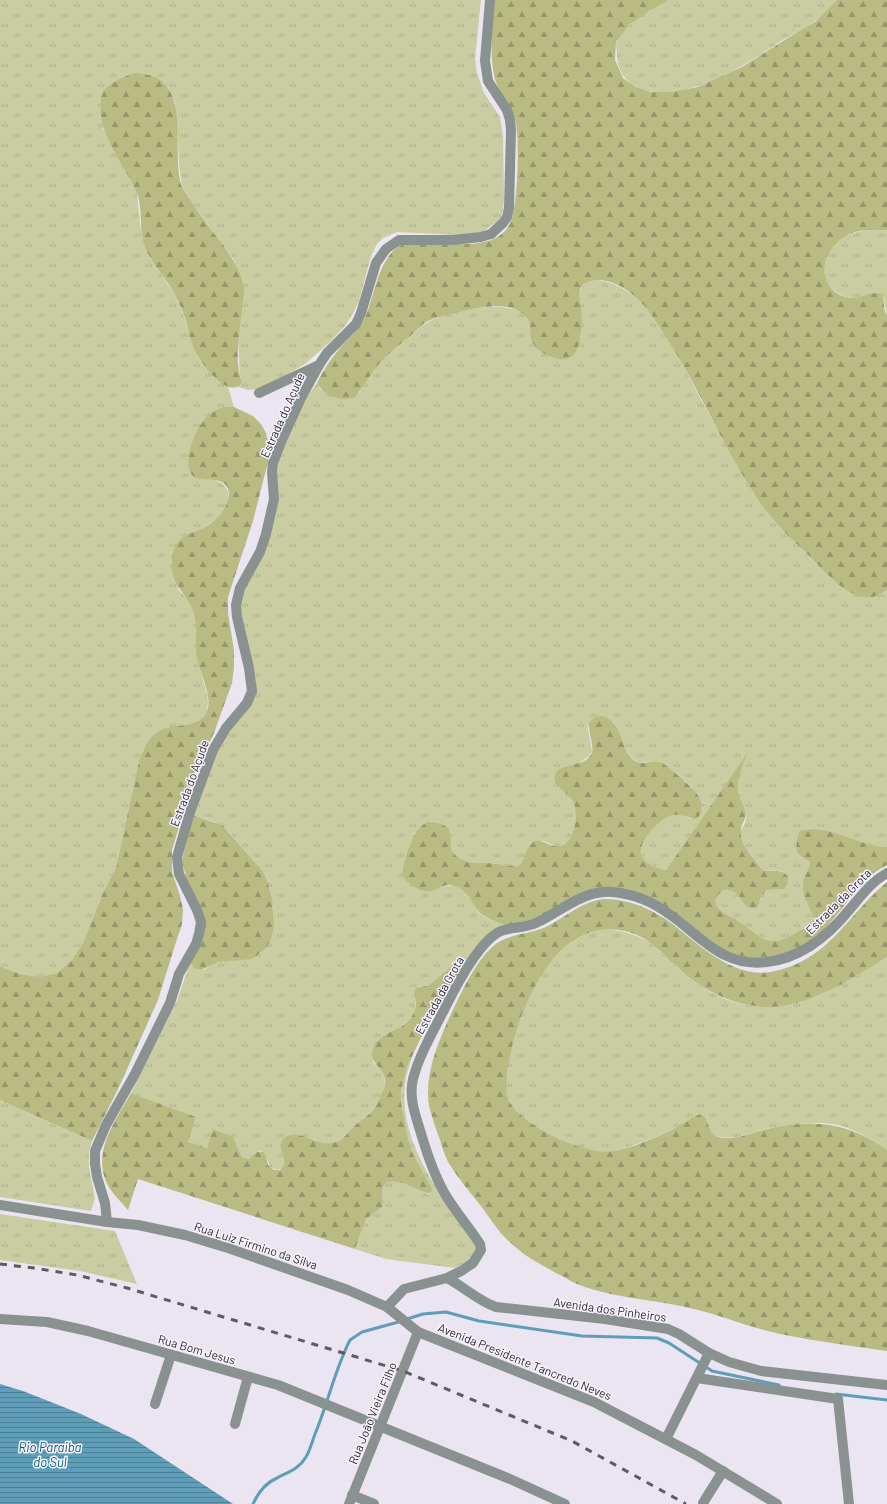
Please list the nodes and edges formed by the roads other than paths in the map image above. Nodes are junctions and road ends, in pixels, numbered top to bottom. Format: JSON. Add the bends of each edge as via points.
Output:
{"nodes":[{"id":1,"x":490,"y":0,"type":"edge"},
{"id":2,"x":319,"y":365,"type":"junction"},
{"id":3,"x":259,"y":393,"type":"dead end"},
{"id":4,"x":887,"y":873,"type":"edge"},
{"id":5,"x":3,"y":1204,"type":"edge"},
{"id":6,"x":107,"y":1222,"type":"junction"},
{"id":7,"x":448,"y":1278,"type":"junction"},
{"id":8,"x":389,"y":1309,"type":"junction"},
{"id":9,"x":0,"y":1319,"type":"edge"},
{"id":10,"x":416,"y":1331,"type":"junction"},
{"id":11,"x":171,"y":1356,"type":"junction"},
{"id":12,"x":708,"y":1356,"type":"junction"},
{"id":13,"x":699,"y":1375,"type":"junction"},
{"id":14,"x":248,"y":1377,"type":"junction"},
{"id":15,"x":887,"y":1384,"type":"edge"},
{"id":16,"x":154,"y":1404,"type":"dead end"},
{"id":17,"x":235,"y":1424,"type":"dead end"},
{"id":18,"x":381,"y":1427,"type":"junction"},
{"id":19,"x":666,"y":1439,"type":"junction"},
{"id":20,"x":723,"y":1471,"type":"junction"},
{"id":21,"x":350,"y":1499,"type":"edge"},
{"id":22,"x":703,"y":1503,"type":"edge"},
{"id":23,"x":374,"y":1504,"type":"edge"},
{"id":24,"x":565,"y":1504,"type":"edge"},
{"id":25,"x":776,"y":1504,"type":"edge"},
{"id":26,"x":849,"y":1504,"type":"edge"}],
"edges":[{"from":1,"to":2,"type":"street","name":"Estrada do Açude","via":[[485,61],[488,81],[507,110],[511,130],[507,218],[497,230],[481,237],[399,240],[386,248],[376,263],[356,324],[327,353]]},
{"from":2,"to":3,"type":"street"},
{"from":2,"to":6,"type":"street","name":"Estrada do Açude","via":[[277,453],[272,472],[274,499],[266,534],[237,598],[238,617],[250,668],[252,691],[247,703],[226,728],[214,750],[190,812],[177,857],[179,874],[201,922],[199,934],[179,974],[170,1003],[95,1151],[97,1177],[105,1203]]},
{"from":4,"to":7,"type":"street","name":"Estrada da Grota","via":[[876,880],[835,926],[815,944],[770,962],[745,963],[729,957],[705,943],[657,906],[632,896],[611,892],[585,895],[533,924],[504,930],[493,936],[471,964],[450,998],[420,1060],[412,1088],[413,1108],[432,1168],[446,1196],[481,1246],[480,1253],[473,1263]]},
{"from":5,"to":6,"type":"street","name":"Rua Luiz Firmino da Silva"},
{"from":6,"to":8,"type":"street","name":"Rua Luiz Firmino da Silva","via":[[156,1228],[228,1248],[334,1284]]},
{"from":7,"to":8,"type":"street","via":[[404,1289]]},
{"from":7,"to":12,"type":"street","name":"Avenida dos Pinheiros","via":[[482,1301],[496,1307],[668,1329],[679,1334]]},
{"from":8,"to":10,"type":"street","name":"Avenida Presidente Tancredo Neves"},
{"from":9,"to":11,"type":"street","name":"Rua Bom Jesus","via":[[68,1326]]},
{"from":10,"to":18,"type":"street","name":"Rua João Vieira Filho"},
{"from":10,"to":19,"type":"street","name":"Avenida Presidente Tancredo Neves","via":[[594,1402]]},
{"from":11,"to":14,"type":"street","name":"Rua Bom Jesus"},
{"from":11,"to":16,"type":"street"},
{"from":12,"to":13,"type":"street"},
{"from":12,"to":15,"type":"street","name":"Avenida dos Pinheiros","via":[[762,1371]]},
{"from":13,"to":19,"type":"street"},
{"from":13,"to":26,"type":"street","via":[[838,1399]]},
{"from":14,"to":17,"type":"street"},
{"from":14,"to":18,"type":"street","name":"Rua Bom Jesus","via":[[278,1385]]},
{"from":18,"to":21,"type":"street","name":"Rua João Vieira Filho"},
{"from":18,"to":24,"type":"street","name":"Rua Bom Jesus"},
{"from":19,"to":20,"type":"street","name":"Avenida Presidente Tancredo Neves"},
{"from":20,"to":22,"type":"street"},
{"from":20,"to":25,"type":"street","name":"Avenida Presidente Tancredo Neves"},
{"from":21,"to":23,"type":"street"}]}
